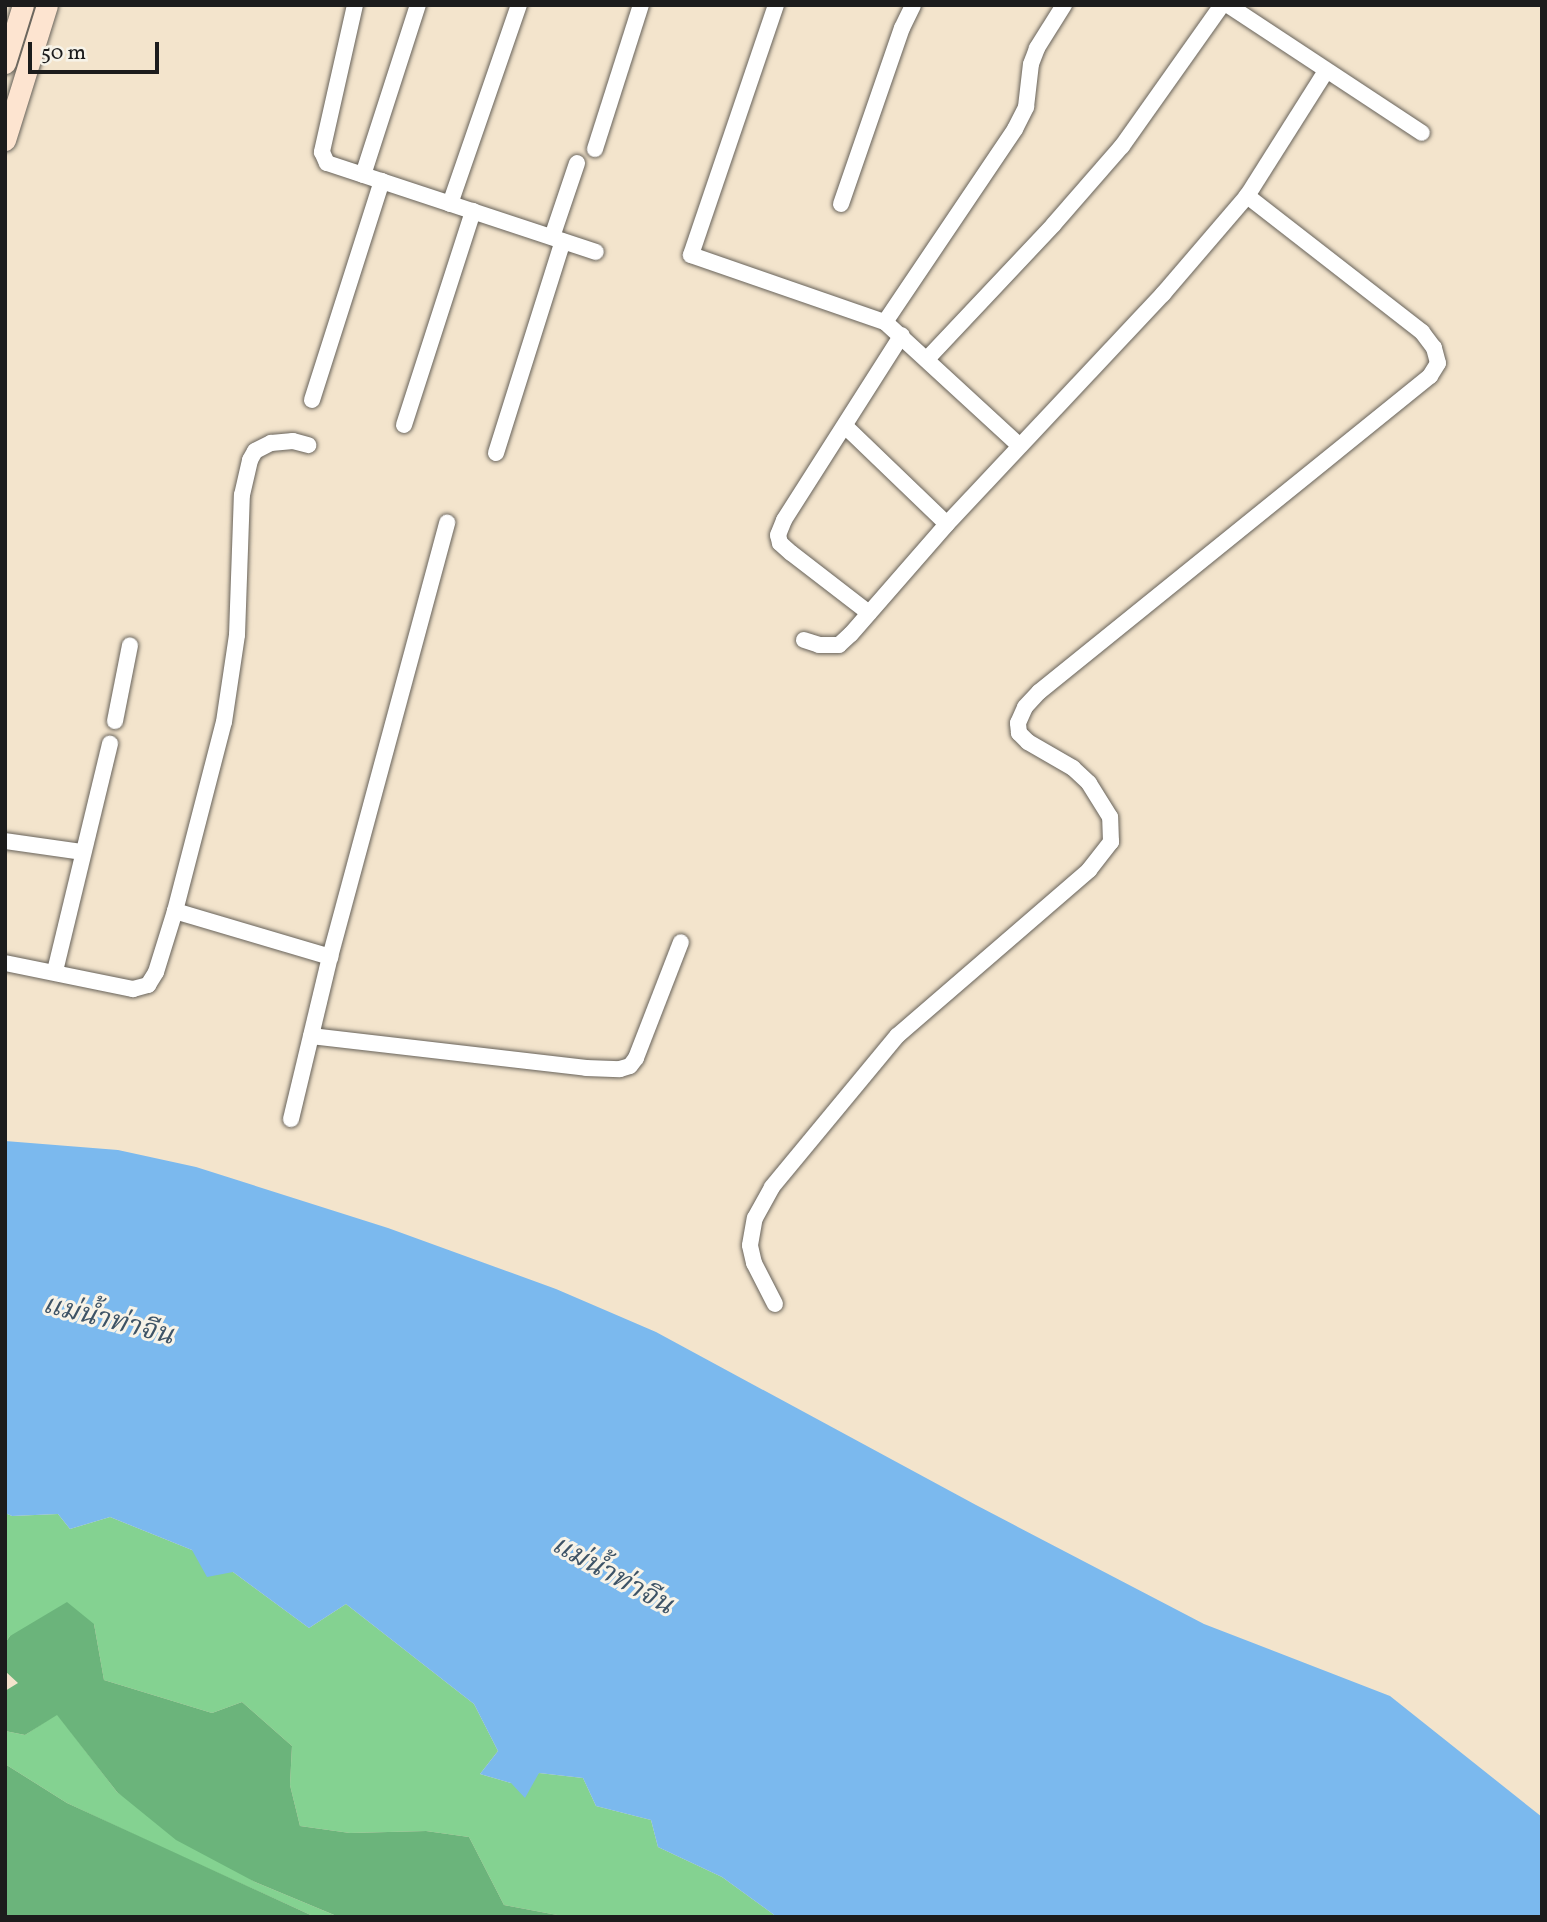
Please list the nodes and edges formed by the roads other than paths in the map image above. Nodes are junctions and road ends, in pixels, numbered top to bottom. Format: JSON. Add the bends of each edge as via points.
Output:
{"nodes":[{"id":1,"x":23,"y":5,"type":"edge"},
{"id":2,"x":47,"y":5,"type":"edge"},
{"id":3,"x":355,"y":5,"type":"edge"},
{"id":4,"x":418,"y":5,"type":"edge"},
{"id":5,"x":519,"y":5,"type":"edge"},
{"id":6,"x":641,"y":5,"type":"edge"},
{"id":7,"x":776,"y":5,"type":"edge"},
{"id":8,"x":913,"y":5,"type":"edge"},
{"id":9,"x":1064,"y":5,"type":"edge"},
{"id":10,"x":1222,"y":5,"type":"edge"},
{"id":11,"x":1228,"y":5,"type":"edge"},
{"id":12,"x":5,"y":62,"type":"edge"},
{"id":13,"x":1326,"y":71,"type":"junction"},
{"id":14,"x":1422,"y":133,"type":"dead end"},
{"id":15,"x":5,"y":140,"type":"edge"},
{"id":16,"x":595,"y":149,"type":"dead end"},
{"id":17,"x":577,"y":163,"type":"dead end"},
{"id":18,"x":363,"y":175,"type":"junction"},
{"id":19,"x":382,"y":181,"type":"junction"},
{"id":20,"x":1247,"y":196,"type":"junction"},
{"id":21,"x":450,"y":204,"type":"junction"},
{"id":22,"x":841,"y":204,"type":"dead end"},
{"id":23,"x":473,"y":211,"type":"junction"},
{"id":24,"x":557,"y":239,"type":"junction"},
{"id":25,"x":596,"y":252,"type":"dead end"},
{"id":26,"x":885,"y":322,"type":"junction"},
{"id":27,"x":902,"y":335,"type":"junction"},
{"id":28,"x":927,"y":359,"type":"junction"},
{"id":29,"x":312,"y":400,"type":"dead end"},
{"id":30,"x":404,"y":425,"type":"dead end"},
{"id":31,"x":845,"y":426,"type":"junction"},
{"id":32,"x":308,"y":445,"type":"dead end"},
{"id":33,"x":1020,"y":446,"type":"junction"},
{"id":34,"x":496,"y":453,"type":"dead end"},
{"id":35,"x":447,"y":522,"type":"dead end"},
{"id":36,"x":947,"y":524,"type":"junction"},
{"id":37,"x":869,"y":613,"type":"junction"},
{"id":38,"x":804,"y":640,"type":"dead end"},
{"id":39,"x":131,"y":645,"type":"dead end"},
{"id":40,"x":115,"y":721,"type":"dead end"},
{"id":41,"x":110,"y":744,"type":"dead end"},
{"id":42,"x":5,"y":841,"type":"edge"},
{"id":43,"x":82,"y":852,"type":"junction"},
{"id":44,"x":175,"y":911,"type":"junction"},
{"id":45,"x":681,"y":942,"type":"dead end"},
{"id":46,"x":330,"y":957,"type":"junction"},
{"id":47,"x":5,"y":963,"type":"edge"},
{"id":48,"x":55,"y":971,"type":"junction"},
{"id":49,"x":311,"y":1036,"type":"junction"},
{"id":50,"x":291,"y":1119,"type":"dead end"},
{"id":51,"x":775,"y":1304,"type":"dead end"}],
"edges":[{"from":1,"to":12,"type":"main road"},
{"from":2,"to":15,"type":"main road"},
{"from":3,"to":18,"type":"street","via":[[322,152],[327,163]]},
{"from":4,"to":18,"type":"street"},
{"from":5,"to":21,"type":"street"},
{"from":6,"to":16,"type":"street"},
{"from":7,"to":26,"type":"street","via":[[691,255]]},
{"from":8,"to":22,"type":"street"},
{"from":9,"to":26,"type":"street","via":[[1037,48],[1026,107],[1015,129]]},
{"from":10,"to":28,"type":"street","via":[[1122,146]]},
{"from":11,"to":13,"type":"street"},
{"from":13,"to":14,"type":"street"},
{"from":13,"to":20,"type":"street"},
{"from":17,"to":24,"type":"street"},
{"from":18,"to":19,"type":"street"},
{"from":19,"to":21,"type":"street"},
{"from":19,"to":29,"type":"street"},
{"from":20,"to":33,"type":"street","via":[[1163,294]]},
{"from":20,"to":51,"type":"street","via":[[1422,332],[1438,363],[1430,376],[1025,707],[1019,733],[1089,783],[1110,817],[1111,842],[1089,870],[897,1036],[772,1187],[755,1219],[750,1245]]},
{"from":21,"to":23,"type":"street"},
{"from":23,"to":24,"type":"street"},
{"from":23,"to":30,"type":"street"},
{"from":24,"to":25,"type":"street"},
{"from":24,"to":34,"type":"street"},
{"from":26,"to":27,"type":"street"},
{"from":27,"to":28,"type":"street"},
{"from":27,"to":31,"type":"street"},
{"from":28,"to":33,"type":"street"},
{"from":31,"to":36,"type":"street"},
{"from":31,"to":37,"type":"street","via":[[778,535],[791,553]]},
{"from":32,"to":44,"type":"street","via":[[271,443],[255,451],[250,460],[242,495],[237,635],[224,722]]},
{"from":33,"to":36,"type":"street"},
{"from":35,"to":46,"type":"street"},
{"from":36,"to":37,"type":"street"},
{"from":37,"to":38,"type":"street","via":[[839,645]]},
{"from":39,"to":40,"type":"street"},
{"from":41,"to":43,"type":"street"},
{"from":42,"to":43,"type":"street"},
{"from":43,"to":48,"type":"street"},
{"from":44,"to":46,"type":"street"},
{"from":44,"to":48,"type":"street","via":[[148,985],[133,989]]},
{"from":45,"to":49,"type":"street","via":[[636,1058],[620,1069]]},
{"from":46,"to":49,"type":"street"},
{"from":47,"to":48,"type":"street"},
{"from":49,"to":50,"type":"street"}]}
